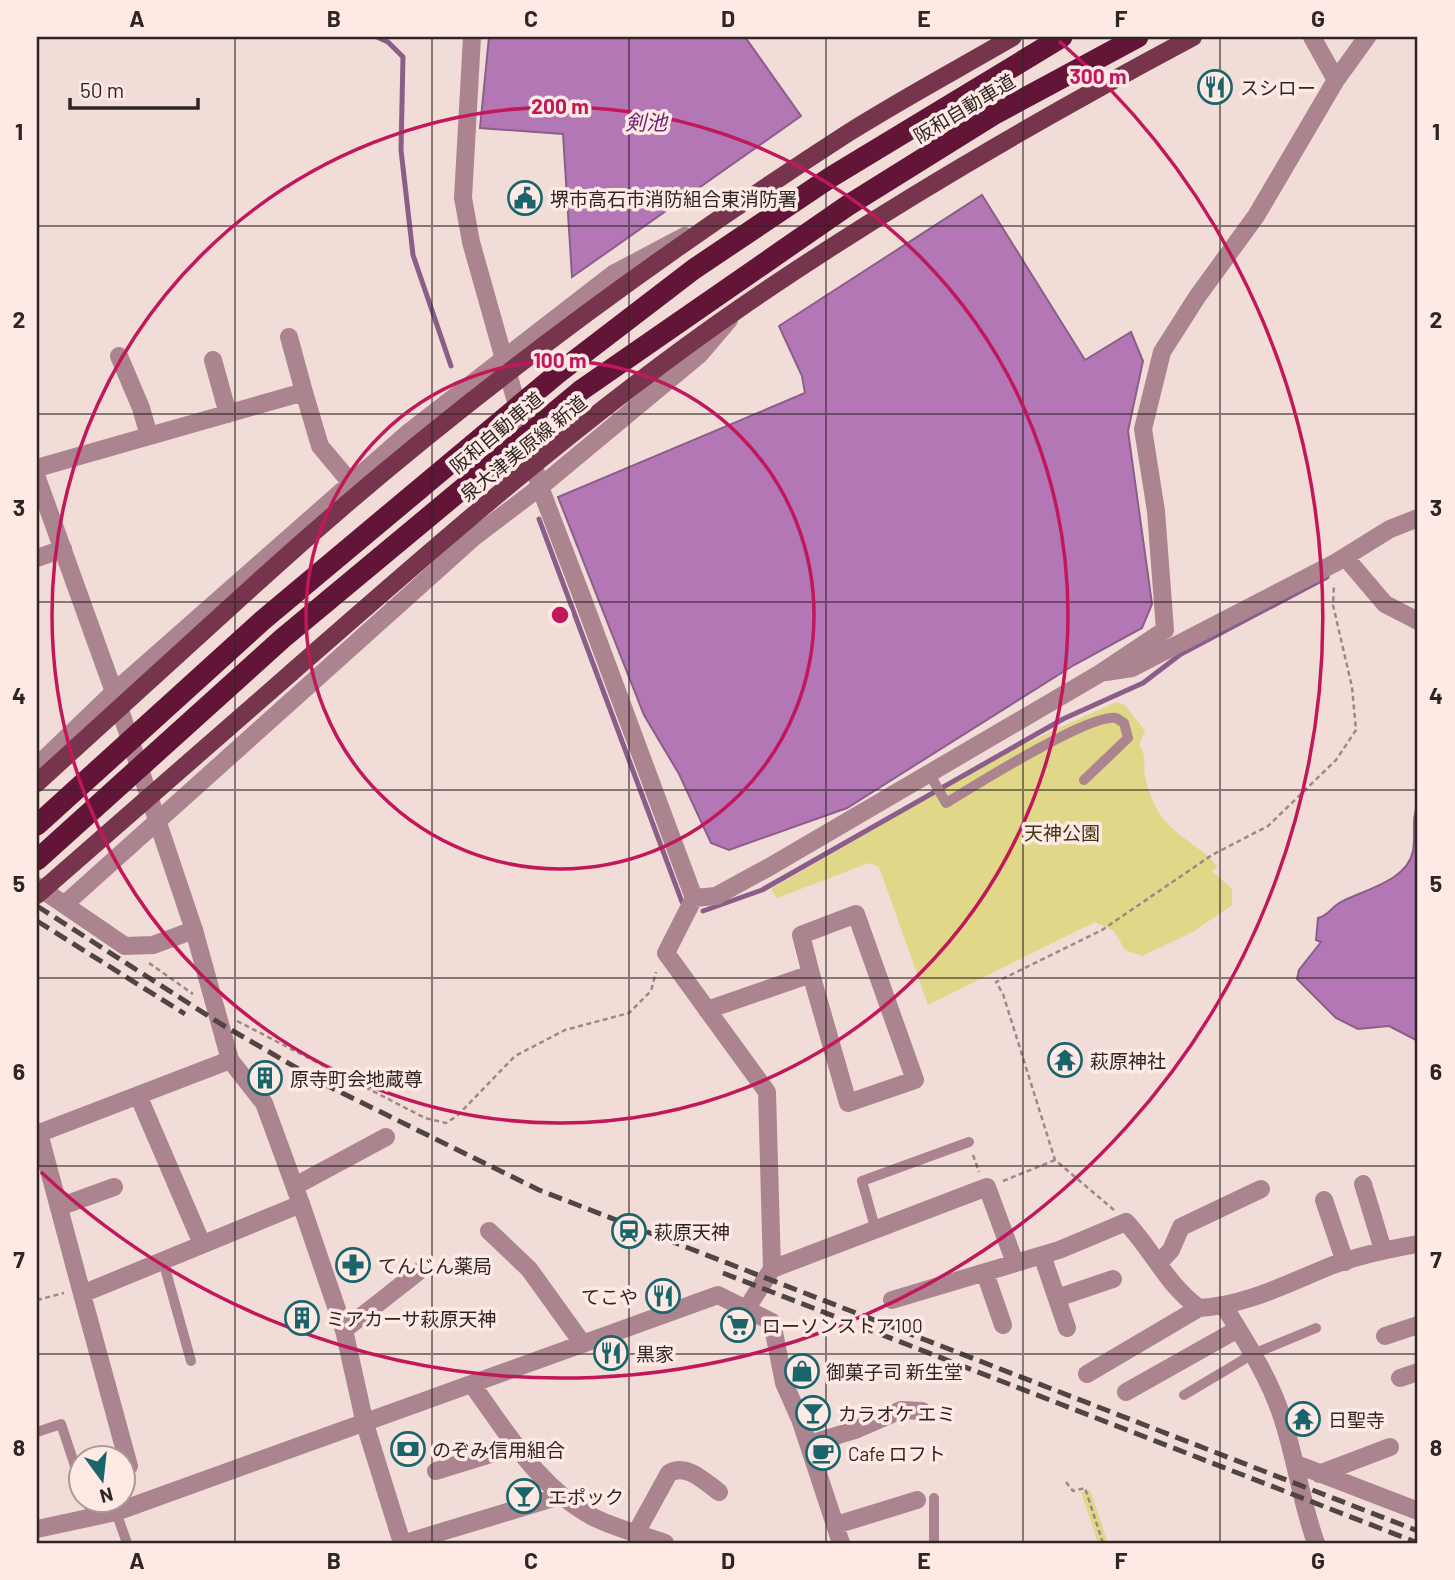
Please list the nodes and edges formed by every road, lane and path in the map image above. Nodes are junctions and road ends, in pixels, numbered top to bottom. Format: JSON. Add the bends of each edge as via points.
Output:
{"nodes":[{"id":1,"x":471,"y":37,"type":"edge"},
{"id":2,"x":1013,"y":37,"type":"edge"},
{"id":3,"x":1062,"y":37,"type":"edge"},
{"id":4,"x":1138,"y":37,"type":"edge"},
{"id":5,"x":1193,"y":37,"type":"edge"},
{"id":6,"x":1312,"y":37,"type":"edge"},
{"id":7,"x":1367,"y":37,"type":"edge"},
{"id":8,"x":1336,"y":80,"type":"junction"},
{"id":9,"x":738,"y":309,"type":"junction"},
{"id":10,"x":289,"y":337,"type":"dead end"},
{"id":11,"x":119,"y":356,"type":"dead end"},
{"id":12,"x":213,"y":360,"type":"dead end"},
{"id":13,"x":505,"y":365,"type":"junction"},
{"id":14,"x":304,"y":391,"type":"junction"},
{"id":15,"x":228,"y":414,"type":"junction"},
{"id":16,"x":149,"y":436,"type":"junction"},
{"id":17,"x":534,"y":464,"type":"junction"},
{"id":18,"x":37,"y":468,"type":"edge"},
{"id":19,"x":37,"y":478,"type":"edge"},
{"id":20,"x":351,"y":483,"type":"junction"},
{"id":21,"x":540,"y":487,"type":"junction"},
{"id":22,"x":1418,"y":518,"type":"edge"},
{"id":23,"x":63,"y":549,"type":"junction"},
{"id":24,"x":37,"y":558,"type":"edge"},
{"id":25,"x":1340,"y":560,"type":"junction"},
{"id":26,"x":1418,"y":621,"type":"edge"},
{"id":27,"x":1099,"y":674,"type":"junction"},
{"id":28,"x":114,"y":692,"type":"junction"},
{"id":29,"x":37,"y":766,"type":"edge"},
{"id":30,"x":929,"y":774,"type":"junction"},
{"id":31,"x":1084,"y":780,"type":"dead end"},
{"id":32,"x":37,"y":783,"type":"edge"},
{"id":33,"x":157,"y":820,"type":"junction"},
{"id":34,"x":37,"y":825,"type":"edge"},
{"id":35,"x":37,"y":860,"type":"edge"},
{"id":36,"x":37,"y":886,"type":"edge"},
{"id":37,"x":37,"y":895,"type":"edge"},
{"id":38,"x":694,"y":898,"type":"junction"},
{"id":39,"x":65,"y":904,"type":"junction"},
{"id":40,"x":194,"y":930,"type":"junction"},
{"id":41,"x":125,"y":946,"type":"junction"},
{"id":42,"x":666,"y":953,"type":"junction"},
{"id":43,"x":811,"y":974,"type":"junction"},
{"id":44,"x":216,"y":1010,"type":"junction"},
{"id":45,"x":707,"y":1010,"type":"junction"},
{"id":46,"x":230,"y":1060,"type":"junction"},
{"id":47,"x":138,"y":1095,"type":"junction"},
{"id":48,"x":38,"y":1134,"type":"edge"},
{"id":49,"x":386,"y":1137,"type":"dead end"},
{"id":50,"x":969,"y":1142,"type":"joint"},
{"id":51,"x":1055,"y":1160,"type":"junction"},
{"id":52,"x":1363,"y":1184,"type":"dead end"},
{"id":53,"x":295,"y":1185,"type":"junction"},
{"id":54,"x":114,"y":1187,"type":"dead end"},
{"id":55,"x":986,"y":1187,"type":"junction"},
{"id":56,"x":1261,"y":1189,"type":"dead end"},
{"id":57,"x":1324,"y":1200,"type":"dead end"},
{"id":58,"x":301,"y":1204,"type":"junction"},
{"id":59,"x":59,"y":1207,"type":"junction"},
{"id":60,"x":1126,"y":1222,"type":"junction"},
{"id":61,"x":489,"y":1231,"type":"dead end"},
{"id":62,"x":876,"y":1231,"type":"junction"},
{"id":63,"x":202,"y":1244,"type":"junction"},
{"id":64,"x":1418,"y":1244,"type":"edge"},
{"id":65,"x":1383,"y":1250,"type":"junction"},
{"id":66,"x":1042,"y":1255,"type":"junction"},
{"id":67,"x":163,"y":1261,"type":"junction"},
{"id":68,"x":1345,"y":1262,"type":"junction"},
{"id":69,"x":1015,"y":1263,"type":"junction"},
{"id":70,"x":1159,"y":1263,"type":"junction"},
{"id":71,"x":772,"y":1269,"type":"junction"},
{"id":72,"x":418,"y":1272,"type":"dead end"},
{"id":73,"x":985,"y":1273,"type":"junction"},
{"id":74,"x":1113,"y":1279,"type":"dead end"},
{"id":75,"x":82,"y":1291,"type":"junction"},
{"id":76,"x":1057,"y":1298,"type":"junction"},
{"id":77,"x":37,"y":1300,"type":"edge"},
{"id":78,"x":892,"y":1300,"type":"dead end"},
{"id":79,"x":1224,"y":1306,"type":"junction"},
{"id":80,"x":747,"y":1308,"type":"junction"},
{"id":81,"x":1199,"y":1308,"type":"junction"},
{"id":82,"x":1003,"y":1325,"type":"dead end"},
{"id":83,"x":1418,"y":1325,"type":"edge"},
{"id":84,"x":1068,"y":1328,"type":"dead end"},
{"id":85,"x":1316,"y":1328,"type":"dead end"},
{"id":86,"x":1238,"y":1329,"type":"junction"},
{"id":87,"x":344,"y":1330,"type":"junction"},
{"id":88,"x":1385,"y":1336,"type":"dead end"},
{"id":89,"x":583,"y":1344,"type":"junction"},
{"id":90,"x":1253,"y":1354,"type":"junction"},
{"id":91,"x":191,"y":1361,"type":"dead end"},
{"id":92,"x":1418,"y":1371,"type":"edge"},
{"id":93,"x":1087,"y":1374,"type":"dead end"},
{"id":94,"x":1400,"y":1378,"type":"dead end"},
{"id":95,"x":473,"y":1386,"type":"junction"},
{"id":96,"x":1126,"y":1392,"type":"dead end"},
{"id":97,"x":1184,"y":1395,"type":"dead end"},
{"id":98,"x":922,"y":1411,"type":"dead end"},
{"id":99,"x":365,"y":1424,"type":"junction"},
{"id":100,"x":37,"y":1432,"type":"edge"},
{"id":101,"x":68,"y":1444,"type":"edge"},
{"id":102,"x":123,"y":1444,"type":"edge"},
{"id":103,"x":809,"y":1444,"type":"junction"},
{"id":104,"x":517,"y":1446,"type":"junction"},
{"id":105,"x":1390,"y":1447,"type":"dead end"},
{"id":106,"x":1296,"y":1464,"type":"junction"},
{"id":107,"x":436,"y":1471,"type":"dead end"},
{"id":108,"x":1319,"y":1474,"type":"junction"},
{"id":109,"x":1066,"y":1482,"type":"dead end"},
{"id":110,"x":719,"y":1492,"type":"dead end"},
{"id":111,"x":560,"y":1496,"type":"junction"},
{"id":112,"x":926,"y":1499,"type":"joint"},
{"id":113,"x":136,"y":1505,"type":"edge"},
{"id":114,"x":1418,"y":1511,"type":"edge"},
{"id":115,"x":92,"y":1514,"type":"edge"},
{"id":116,"x":108,"y":1514,"type":"edge"},
{"id":117,"x":117,"y":1514,"type":"edge"},
{"id":118,"x":93,"y":1518,"type":"junction"},
{"id":119,"x":836,"y":1525,"type":"junction"},
{"id":120,"x":37,"y":1529,"type":"edge"},
{"id":121,"x":636,"y":1533,"type":"junction"},
{"id":122,"x":127,"y":1543,"type":"edge"},
{"id":123,"x":404,"y":1543,"type":"edge"},
{"id":124,"x":665,"y":1543,"type":"edge"},
{"id":125,"x":841,"y":1543,"type":"edge"},
{"id":126,"x":934,"y":1543,"type":"edge"},
{"id":127,"x":1103,"y":1543,"type":"edge"},
{"id":128,"x":1316,"y":1543,"type":"edge"}],
"edges":[{"from":1,"to":13,"type":"street","via":[[463,198]]},
{"from":2,"to":13,"type":"main road","via":[[850,132]]},
{"from":3,"to":34,"type":"highway","name":"阪和自動車道","bridge":true,"via":[[831,177],[694,269],[557,374],[263,620]]},
{"from":4,"to":35,"type":"highway","name":"阪和自動車道","bridge":true,"via":[[993,115],[858,199],[580,391],[283,638]]},
{"from":5,"to":9,"type":"main road","name":"泉大津美原線 新道","via":[[1020,130]]},
{"from":6,"to":8,"type":"street"},
{"from":7,"to":8,"type":"street"},
{"from":8,"to":27,"type":"street","via":[[1256,216],[1162,352],[1143,429],[1156,511],[1165,630]]},
{"from":9,"to":17,"type":"main road","name":"泉大津美原線 新道"},
{"from":9,"to":21,"type":"street","via":[[700,354]]},
{"from":10,"to":14,"type":"street"},
{"from":11,"to":16,"type":"street"},
{"from":12,"to":15,"type":"street"},
{"from":13,"to":17,"type":"street"},
{"from":13,"to":20,"type":"street"},
{"from":13,"to":32,"type":"main road","bridge":true},
{"from":14,"to":15,"type":"street"},
{"from":14,"to":20,"type":"street","via":[[320,446]]},
{"from":15,"to":16,"type":"street"},
{"from":16,"to":18,"type":"street"},
{"from":17,"to":21,"type":"street"},
{"from":17,"to":37,"type":"main road","name":"泉大津美原線 新道","bridge":true},
{"from":19,"to":23,"type":"street"},
{"from":20,"to":28,"type":"street"},
{"from":21,"to":33,"type":"street","via":[[474,537]]},
{"from":21,"to":38,"type":"street"},
{"from":22,"to":25,"type":"street","via":[[1390,529]]},
{"from":23,"to":24,"type":"street"},
{"from":23,"to":28,"type":"street"},
{"from":25,"to":26,"type":"street","via":[[1385,604]]},
{"from":25,"to":27,"type":"street","via":[[1132,668]]},
{"from":25,"to":51,"type":"path","via":[[1333,605],[1352,687],[1356,730],[1336,760],[1268,825],[1212,855],[1102,930],[996,982]]},
{"from":27,"to":30,"type":"street"},
{"from":28,"to":29,"type":"street"},
{"from":28,"to":33,"type":"street"},
{"from":30,"to":31,"type":"lane","via":[[946,803],[1036,751],[1100,719],[1116,718],[1128,730],[1128,738]]},
{"from":30,"to":38,"type":"street","via":[[716,896]]},
{"from":33,"to":39,"type":"street"},
{"from":33,"to":40,"type":"street"},
{"from":36,"to":39,"type":"street"},
{"from":38,"to":42,"type":"street"},
{"from":39,"to":41,"type":"street"},
{"from":40,"to":41,"type":"street","via":[[153,945]]},
{"from":40,"to":44,"type":"street"},
{"from":41,"to":44,"type":"path"},
{"from":42,"to":44,"type":"path","via":[[651,991],[629,1013],[565,1030],[515,1056],[446,1123],[425,1118]]},
{"from":42,"to":45,"type":"street"},
{"from":43,"to":43,"type":"street","via":[[801,935],[856,914],[915,1080],[848,1103]]},
{"from":43,"to":45,"type":"street"},
{"from":44,"to":46,"type":"street"},
{"from":45,"to":71,"type":"street","via":[[766,1092]]},
{"from":46,"to":47,"type":"street"},
{"from":46,"to":53,"type":"street","via":[[264,1104]]},
{"from":47,"to":48,"type":"street"},
{"from":47,"to":63,"type":"street"},
{"from":48,"to":59,"type":"street"},
{"from":49,"to":53,"type":"street"},
{"from":50,"to":55,"type":"path"},
{"from":50,"to":62,"type":"lane","via":[[862,1181]]},
{"from":51,"to":55,"type":"path"},
{"from":51,"to":60,"type":"path"},
{"from":52,"to":65,"type":"street"},
{"from":53,"to":58,"type":"street"},
{"from":54,"to":59,"type":"street"},
{"from":55,"to":62,"type":"street"},
{"from":55,"to":69,"type":"street"},
{"from":56,"to":70,"type":"street","via":[[1218,1199],[1181,1227]]},
{"from":57,"to":68,"type":"street"},
{"from":58,"to":63,"type":"street"},
{"from":58,"to":87,"type":"street"},
{"from":59,"to":75,"type":"street"},
{"from":60,"to":66,"type":"street"},
{"from":60,"to":70,"type":"street"},
{"from":61,"to":89,"type":"street","via":[[529,1269]]},
{"from":62,"to":71,"type":"street"},
{"from":63,"to":67,"type":"street"},
{"from":64,"to":65,"type":"street"},
{"from":65,"to":68,"type":"street"},
{"from":66,"to":69,"type":"street"},
{"from":66,"to":76,"type":"street"},
{"from":67,"to":75,"type":"street"},
{"from":67,"to":91,"type":"lane"},
{"from":68,"to":79,"type":"street","via":[[1284,1288]]},
{"from":69,"to":73,"type":"street"},
{"from":70,"to":81,"type":"street","via":[[1177,1293]]},
{"from":71,"to":80,"type":"street"},
{"from":72,"to":87,"type":"street"},
{"from":73,"to":78,"type":"street"},
{"from":73,"to":82,"type":"street"},
{"from":74,"to":76,"type":"street"},
{"from":75,"to":77,"type":"path"},
{"from":75,"to":102,"type":"street"},
{"from":76,"to":84,"type":"street"},
{"from":79,"to":81,"type":"street"},
{"from":79,"to":86,"type":"street"},
{"from":80,"to":89,"type":"street","via":[[718,1295]]},
{"from":80,"to":103,"type":"street","via":[[772,1322],[784,1383]]},
{"from":81,"to":93,"type":"street"},
{"from":83,"to":88,"type":"street"},
{"from":85,"to":90,"type":"lane"},
{"from":86,"to":90,"type":"street"},
{"from":86,"to":96,"type":"street"},
{"from":87,"to":99,"type":"street"},
{"from":89,"to":95,"type":"street"},
{"from":90,"to":97,"type":"lane"},
{"from":90,"to":106,"type":"street","via":[[1282,1415]]},
{"from":92,"to":94,"type":"street"},
{"from":95,"to":99,"type":"street"},
{"from":95,"to":104,"type":"street"},
{"from":98,"to":103,"type":"street","via":[[901,1410]]},
{"from":99,"to":113,"type":"street"},
{"from":99,"to":123,"type":"street"},
{"from":100,"to":101,"type":"lane","via":[[61,1424]]},
{"from":103,"to":119,"type":"street"},
{"from":104,"to":107,"type":"street"},
{"from":104,"to":111,"type":"street"},
{"from":105,"to":108,"type":"street"},
{"from":106,"to":108,"type":"street"},
{"from":106,"to":128,"type":"street"},
{"from":108,"to":114,"type":"street"},
{"from":109,"to":127,"type":"path","via":[[1073,1491],[1085,1488]]},
{"from":110,"to":121,"type":"street","via":[[678,1468],[669,1473]]},
{"from":111,"to":121,"type":"street","via":[[595,1518]]},
{"from":111,"to":123,"type":"street"},
{"from":112,"to":119,"type":"street"},
{"from":112,"to":126,"type":"lane"},
{"from":115,"to":118,"type":"lane"},
{"from":116,"to":118,"type":"street"},
{"from":117,"to":122,"type":"lane"},
{"from":118,"to":120,"type":"street"},
{"from":119,"to":125,"type":"street"},
{"from":121,"to":124,"type":"street"}]}
